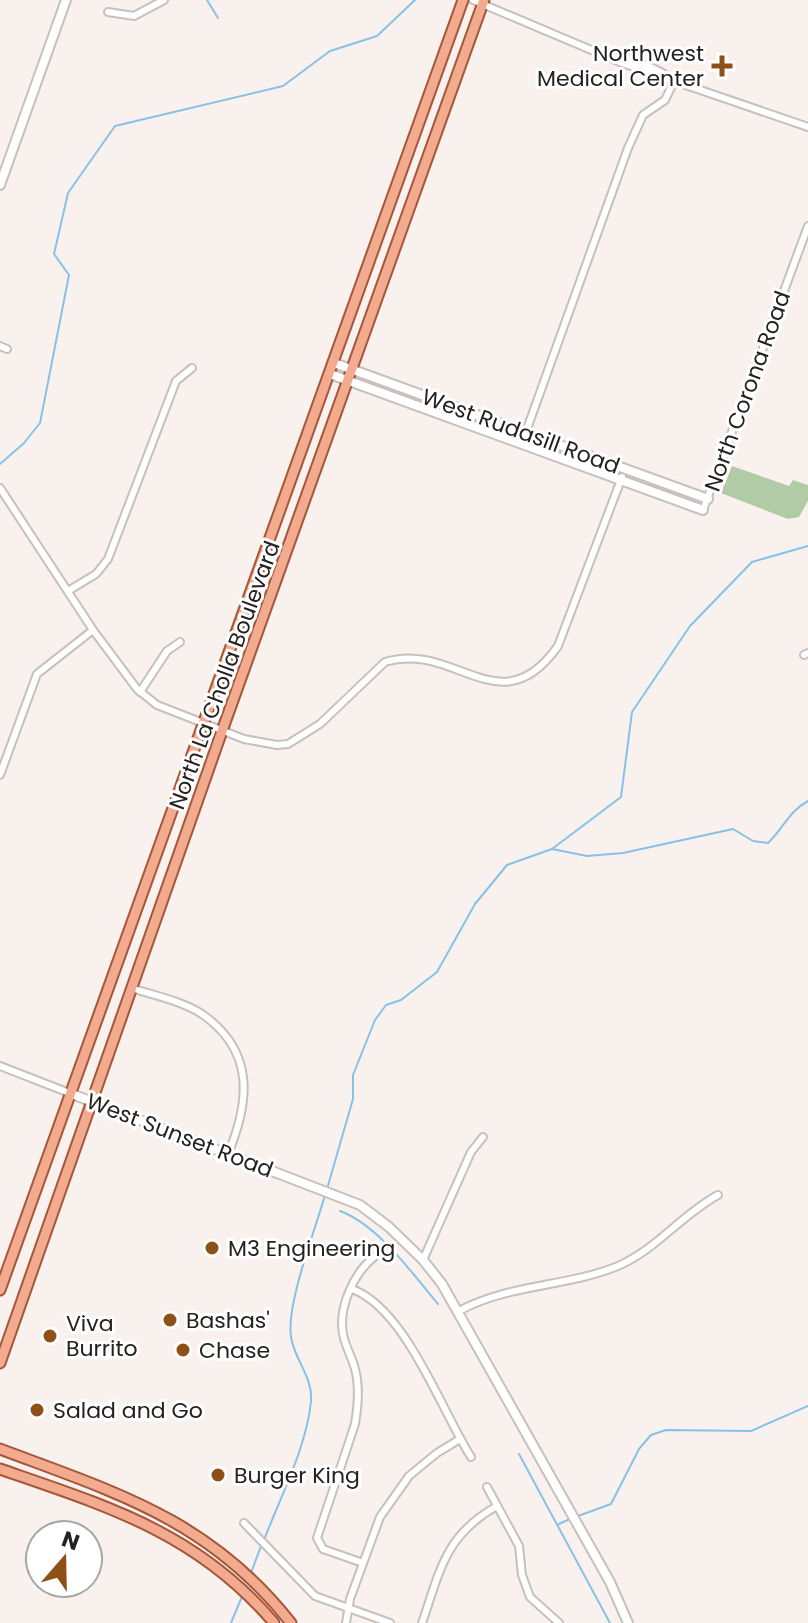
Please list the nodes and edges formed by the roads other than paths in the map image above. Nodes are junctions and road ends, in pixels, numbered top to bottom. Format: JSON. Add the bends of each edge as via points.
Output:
{"nodes":[{"id":1,"x":66,"y":0,"type":"edge"},
{"id":2,"x":164,"y":0,"type":"edge"},
{"id":3,"x":463,"y":0,"type":"edge"},
{"id":4,"x":480,"y":1,"type":"edge"},
{"id":5,"x":108,"y":12,"type":"dead end"},
{"id":6,"x":674,"y":81,"type":"junction"},
{"id":7,"x":808,"y":127,"type":"edge"},
{"id":8,"x":0,"y":185,"type":"edge"},
{"id":9,"x":808,"y":226,"type":"edge"},
{"id":10,"x":334,"y":363,"type":"junction"},
{"id":11,"x":192,"y":368,"type":"dead end"},
{"id":12,"x":353,"y":369,"type":"junction"},
{"id":13,"x":330,"y":374,"type":"junction"},
{"id":14,"x":349,"y":381,"type":"junction"},
{"id":15,"x":524,"y":436,"type":"junction"},
{"id":16,"x":621,"y":478,"type":"junction"},
{"id":17,"x":0,"y":488,"type":"edge"},
{"id":18,"x":708,"y":499,"type":"junction"},
{"id":19,"x":703,"y":510,"type":"joint"},
{"id":20,"x":68,"y":591,"type":"junction"},
{"id":21,"x":93,"y":630,"type":"junction"},
{"id":22,"x":180,"y":642,"type":"dead end"},
{"id":23,"x":140,"y":692,"type":"junction"},
{"id":24,"x":205,"y":724,"type":"junction"},
{"id":25,"x":222,"y":731,"type":"junction"},
{"id":26,"x":0,"y":775,"type":"edge"},
{"id":27,"x":131,"y":988,"type":"junction"},
{"id":28,"x":0,"y":1066,"type":"edge"},
{"id":29,"x":72,"y":1094,"type":"junction"},
{"id":30,"x":92,"y":1101,"type":"junction"},
{"id":31,"x":483,"y":1137,"type":"dead end"},
{"id":32,"x":228,"y":1154,"type":"junction"},
{"id":33,"x":718,"y":1195,"type":"dead end"},
{"id":34,"x":374,"y":1257,"type":"dead end"},
{"id":35,"x":423,"y":1260,"type":"junction"},
{"id":36,"x":352,"y":1289,"type":"junction"},
{"id":37,"x":0,"y":1290,"type":"edge"},
{"id":38,"x":459,"y":1311,"type":"junction"},
{"id":39,"x":0,"y":1363,"type":"edge"},
{"id":40,"x":460,"y":1439,"type":"junction"},
{"id":41,"x":0,"y":1449,"type":"edge"},
{"id":42,"x":471,"y":1457,"type":"dead end"},
{"id":43,"x":0,"y":1469,"type":"edge"},
{"id":44,"x":487,"y":1487,"type":"dead end"},
{"id":45,"x":497,"y":1506,"type":"junction"},
{"id":46,"x":244,"y":1523,"type":"dead end"},
{"id":47,"x":363,"y":1563,"type":"junction"},
{"id":48,"x":350,"y":1609,"type":"junction"},
{"id":49,"x":274,"y":1623,"type":"edge"},
{"id":50,"x":291,"y":1623,"type":"edge"},
{"id":51,"x":346,"y":1623,"type":"edge"},
{"id":52,"x":390,"y":1623,"type":"edge"},
{"id":53,"x":422,"y":1623,"type":"edge"},
{"id":54,"x":559,"y":1623,"type":"edge"},
{"id":55,"x":628,"y":1623,"type":"edge"}],
"edges":[{"from":1,"to":8,"type":"street"},
{"from":2,"to":5,"type":"street","via":[[134,16]]},
{"from":3,"to":10,"type":"main road","name":"North La Cholla Boulevard"},
{"from":4,"to":6,"type":"street"},
{"from":4,"to":12,"type":"main road","name":"North La Cholla Boulevard"},
{"from":6,"to":7,"type":"street"},
{"from":6,"to":15,"type":"street","via":[[665,100],[640,120]]},
{"from":9,"to":18,"type":"street","name":"North Corona Road"},
{"from":10,"to":12,"type":"street","name":"West Rudasill Road"},
{"from":10,"to":13,"type":"main road","name":"North La Cholla Boulevard"},
{"from":11,"to":20,"type":"street","via":[[176,381],[108,559],[96,574]]},
{"from":12,"to":14,"type":"main road","name":"North La Cholla Boulevard"},
{"from":12,"to":15,"type":"street","name":"West Rudasill Road"},
{"from":13,"to":14,"type":"street","name":"West Rudasill Road"},
{"from":13,"to":24,"type":"main road","name":"North La Cholla Boulevard"},
{"from":14,"to":16,"type":"street","name":"West Rudasill Road"},
{"from":14,"to":25,"type":"main road","name":"North La Cholla Boulevard"},
{"from":15,"to":18,"type":"street","name":"West Rudasill Road"},
{"from":16,"to":19,"type":"street","name":"West Rudasill Road"},
{"from":16,"to":25,"type":"street","via":[[558,646],[528,678],[492,682],[414,657],[399,658],[385,662],[320,724],[288,744]]},
{"from":17,"to":20,"type":"street"},
{"from":18,"to":19,"type":"street","name":"North Corona Road"},
{"from":20,"to":21,"type":"street"},
{"from":21,"to":23,"type":"street"},
{"from":21,"to":26,"type":"street","via":[[37,674]]},
{"from":22,"to":23,"type":"street","via":[[155,665]]},
{"from":23,"to":24,"type":"street","via":[[157,705]]},
{"from":24,"to":25,"type":"street"},
{"from":24,"to":29,"type":"main road","name":"North La Cholla Boulevard"},
{"from":25,"to":27,"type":"main road","name":"North La Cholla Boulevard"},
{"from":27,"to":30,"type":"main road","name":"North La Cholla Boulevard"},
{"from":27,"to":32,"type":"street","via":[[200,1013],[236,1051],[245,1076],[244,1103]]},
{"from":28,"to":29,"type":"street","name":"West Sunset Road"},
{"from":29,"to":30,"type":"street","name":"West Sunset Road"},
{"from":29,"to":37,"type":"main road","name":"North La Cholla Boulevard"},
{"from":30,"to":32,"type":"street","name":"West Sunset Road"},
{"from":30,"to":39,"type":"main road","name":"North La Cholla Boulevard"},
{"from":31,"to":35,"type":"street","via":[[471,1152]]},
{"from":32,"to":35,"type":"street","name":"West Sunset Road","via":[[360,1205]]},
{"from":33,"to":38,"type":"street","via":[[622,1264],[480,1300]]},
{"from":34,"to":36,"type":"street","via":[[358,1271]]},
{"from":35,"to":38,"type":"street","name":"West Sunset Road"},
{"from":36,"to":40,"type":"street","via":[[369,1298],[411,1347]]},
{"from":36,"to":47,"type":"street","via":[[342,1324],[356,1371],[358,1406],[316,1546]]},
{"from":38,"to":55,"type":"street","name":"West Sunset Road"},
{"from":40,"to":42,"type":"street"},
{"from":40,"to":47,"type":"street","via":[[409,1476],[380,1517]]},
{"from":41,"to":50,"type":"main road","via":[[134,1500],[180,1524],[241,1569]]},
{"from":43,"to":49,"type":"main road","via":[[136,1518],[197,1553]]},
{"from":44,"to":45,"type":"street"},
{"from":45,"to":53,"type":"street","via":[[472,1521],[454,1541]]},
{"from":45,"to":54,"type":"street","via":[[519,1546],[530,1597]]},
{"from":46,"to":48,"type":"street","via":[[315,1596]]},
{"from":47,"to":48,"type":"street"},
{"from":48,"to":51,"type":"street"},
{"from":48,"to":52,"type":"street"}]}
